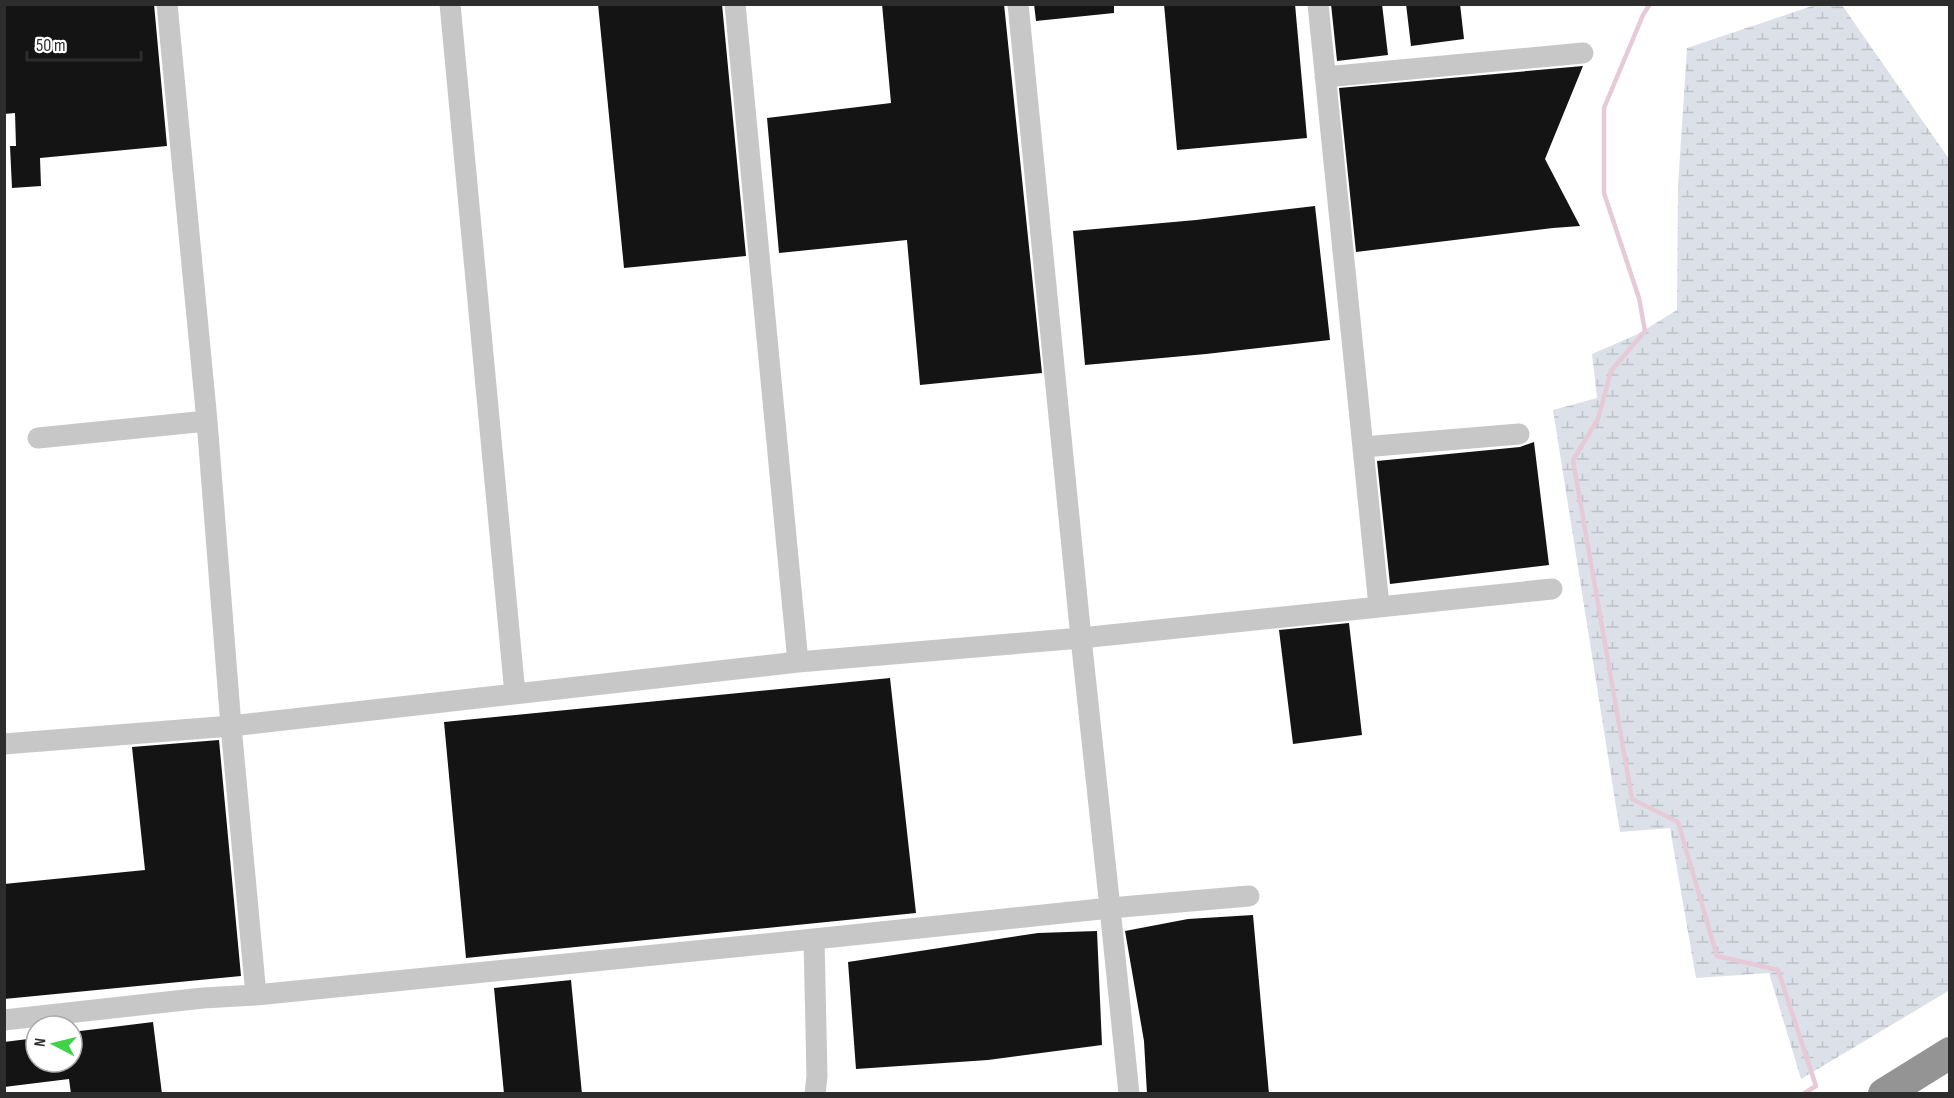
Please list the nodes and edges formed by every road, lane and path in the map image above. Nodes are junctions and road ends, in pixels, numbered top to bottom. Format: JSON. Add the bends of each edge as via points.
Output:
{"nodes":[{"id":1,"x":167,"y":4,"type":"edge"},
{"id":2,"x":450,"y":4,"type":"edge"},
{"id":3,"x":735,"y":4,"type":"edge"},
{"id":4,"x":1018,"y":4,"type":"edge"},
{"id":5,"x":1318,"y":4,"type":"edge"},
{"id":6,"x":1583,"y":53,"type":"dead end"},
{"id":7,"x":1325,"y":77,"type":"junction"},
{"id":8,"x":207,"y":421,"type":"junction"},
{"id":9,"x":1519,"y":434,"type":"dead end"},
{"id":10,"x":38,"y":438,"type":"dead end"},
{"id":11,"x":1363,"y":447,"type":"junction"},
{"id":12,"x":1552,"y":589,"type":"dead end"},
{"id":13,"x":1379,"y":606,"type":"junction"},
{"id":14,"x":1081,"y":638,"type":"junction"},
{"id":15,"x":798,"y":662,"type":"junction"},
{"id":16,"x":515,"y":694,"type":"junction"},
{"id":17,"x":231,"y":726,"type":"junction"},
{"id":18,"x":4,"y":744,"type":"edge"},
{"id":19,"x":1249,"y":896,"type":"dead end"},
{"id":20,"x":1110,"y":908,"type":"junction"},
{"id":21,"x":814,"y":939,"type":"junction"},
{"id":22,"x":256,"y":995,"type":"junction"},
{"id":23,"x":4,"y":1020,"type":"edge"},
{"id":24,"x":1950,"y":1053,"type":"edge"},
{"id":25,"x":814,"y":1094,"type":"edge"},
{"id":26,"x":1129,"y":1094,"type":"edge"},
{"id":27,"x":1884,"y":1094,"type":"edge"}],
"edges":[{"from":1,"to":8,"type":"lane"},
{"from":2,"to":16,"type":"lane"},
{"from":3,"to":15,"type":"lane"},
{"from":4,"to":14,"type":"lane"},
{"from":5,"to":7,"type":"lane"},
{"from":6,"to":7,"type":"lane"},
{"from":7,"to":11,"type":"lane"},
{"from":8,"to":10,"type":"lane"},
{"from":8,"to":17,"type":"lane"},
{"from":9,"to":11,"type":"lane"},
{"from":11,"to":13,"type":"lane"},
{"from":12,"to":13,"type":"lane"},
{"from":13,"to":14,"type":"lane"},
{"from":14,"to":15,"type":"lane"},
{"from":14,"to":20,"type":"lane"},
{"from":15,"to":16,"type":"lane"},
{"from":16,"to":17,"type":"lane"},
{"from":17,"to":18,"type":"lane"},
{"from":17,"to":22,"type":"lane"},
{"from":19,"to":20,"type":"lane"},
{"from":20,"to":21,"type":"lane"},
{"from":20,"to":26,"type":"lane"},
{"from":21,"to":22,"type":"lane"},
{"from":21,"to":25,"type":"lane"},
{"from":22,"to":23,"type":"lane"},
{"from":24,"to":27,"type":"highway"}]}
